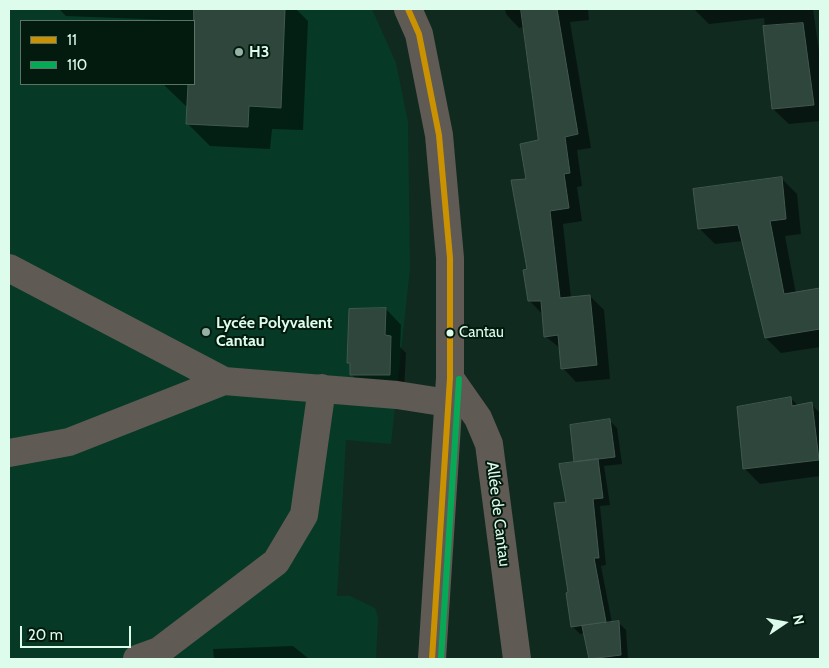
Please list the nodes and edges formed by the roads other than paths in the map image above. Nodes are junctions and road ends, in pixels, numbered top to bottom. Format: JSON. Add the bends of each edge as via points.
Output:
{"nodes":[{"id":1,"x":408,"y":9,"type":"edge"},
{"id":2,"x":9,"y":268,"type":"edge"},
{"id":3,"x":224,"y":381,"type":"junction"},
{"id":4,"x":322,"y":388,"type":"junction"},
{"id":5,"x":449,"y":391,"type":"junction"},
{"id":6,"x":9,"y":453,"type":"edge"},
{"id":7,"x":137,"y":659,"type":"edge"},
{"id":8,"x":432,"y":659,"type":"edge"},
{"id":9,"x":517,"y":659,"type":"edge"}],
"edges":[{"from":1,"to":5,"type":"street","via":[[419,34],[439,135],[450,258]]},
{"from":2,"to":3,"type":"street"},
{"from":3,"to":4,"type":"street"},
{"from":3,"to":6,"type":"street","via":[[70,442]]},
{"from":4,"to":5,"type":"street","via":[[397,395]]},
{"from":4,"to":7,"type":"street","via":[[304,515],[276,562],[159,651]]},
{"from":5,"to":8,"type":"street"},
{"from":5,"to":9,"type":"street","name":"Allée de Cantau","via":[[478,418],[489,444]]}]}
